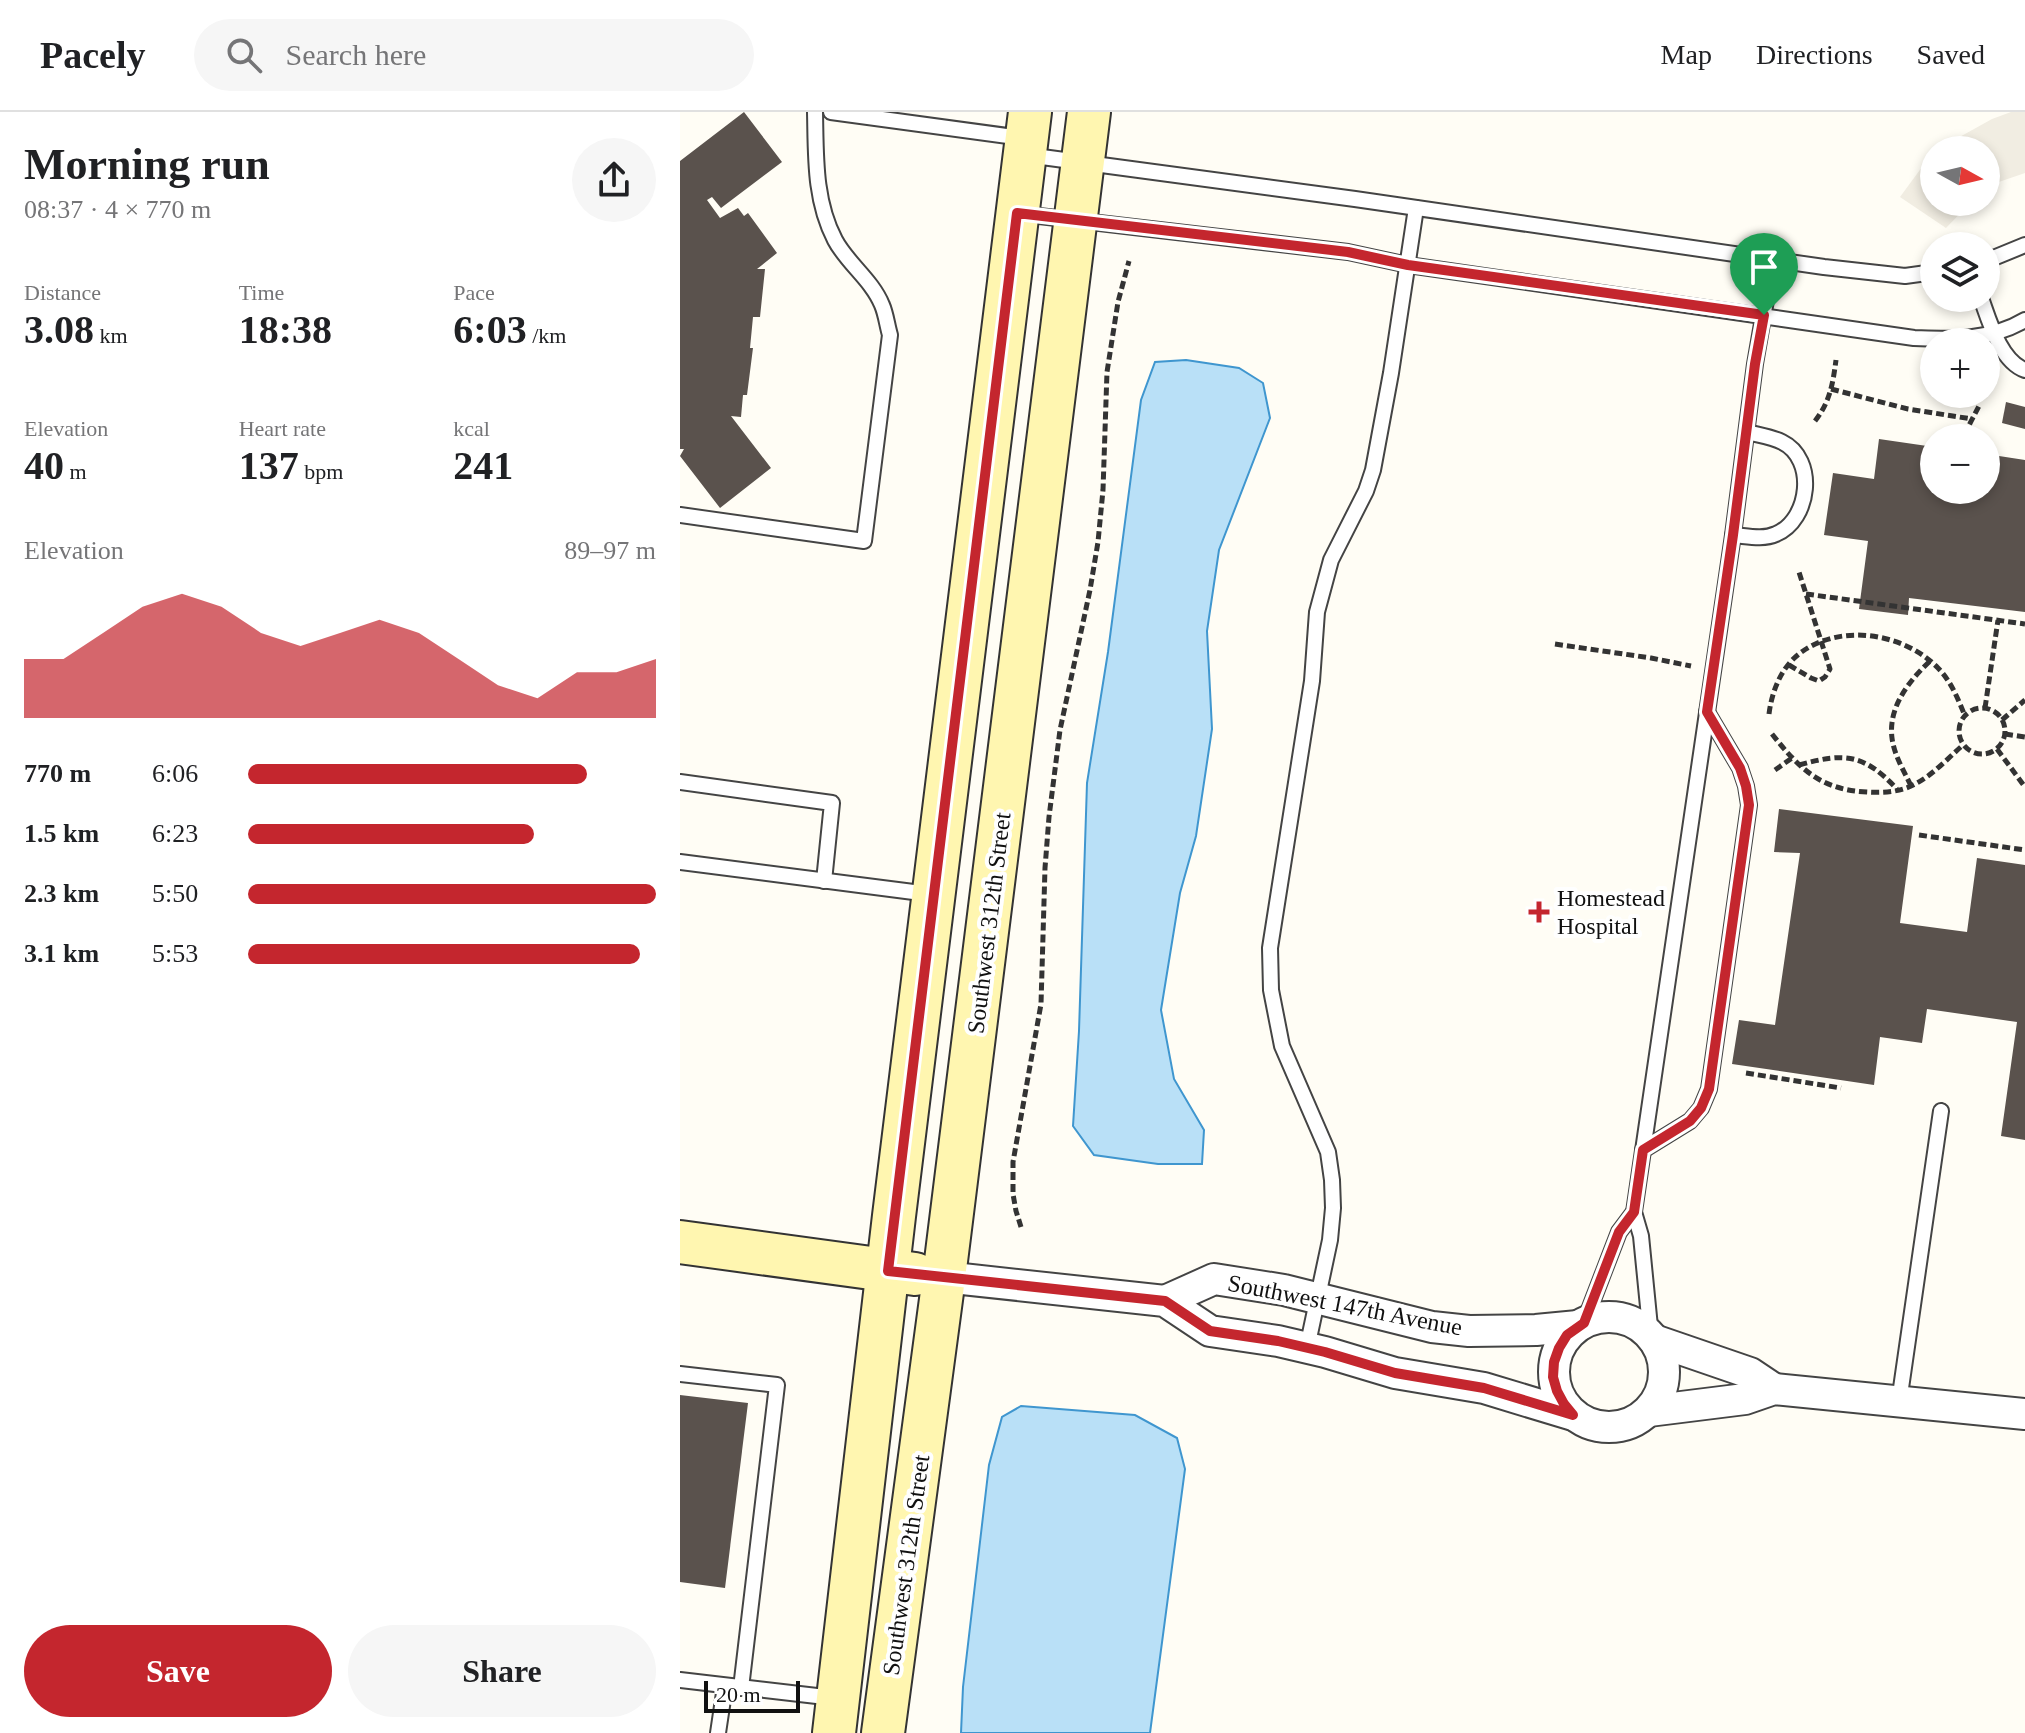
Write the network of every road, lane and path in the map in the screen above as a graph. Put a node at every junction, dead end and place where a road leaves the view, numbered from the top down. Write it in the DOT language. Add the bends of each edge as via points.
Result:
graph roads {
  1 [pos="815,112"];
  2 [pos="831,112"];
  3 [pos="1089,112"];
  4 [pos="1027,135"];
  5 [pos="1083,162"];
  6 [pos="1416,208"];
  7 [pos="1017,213"];
  8 [pos="1077,219"];
  9 [pos="2025,245"];
  10 [pos="2000,255"];
  11 [pos="1773,260"];
  12 [pos="1129,261"];
  13 [pos="1408,265"];
  14 [pos="1920,274"];
  15 [pos="1764,315"];
  16 [pos="2025,320"];
  17 [pos="2000,330"];
  18 [pos="1920,338"];
  19 [pos="2000,343"];
  20 [pos="1836,360"];
  21 [pos="2025,370"];
  22 [pos="1831,389"];
  23 [pos="1978,408"];
  24 [pos="1972,419"];
  25 [pos="1815,421"];
  26 [pos="1970,424"];
  27 [pos="1747,432"];
  28 [pos="680,515"];
  29 [pos="1733,535"];
  30 [pos="1798,569"];
  31 [pos="1806,594"];
  32 [pos="1998,620"];
  33 [pos="2025,624"];
  34 [pos="1821,642"];
  35 [pos="1555,644"];
  36 [pos="1930,661"];
  37 [pos="1789,665"];
  38 [pos="1692,666"];
  39 [pos="2025,700"];
  40 [pos="1985,708"];
  41 [pos="1707,712"];
  42 [pos="1769,714"];
  43 [pos="1965,716"];
  44 [pos="2002,720"];
  45 [pos="1772,734"];
  46 [pos="2005,734"];
  47 [pos="2025,737"];
  48 [pos="1963,745"];
  49 [pos="1997,749"];
  50 [pos="1792,758"];
  51 [pos="1798,765"];
  52 [pos="1775,770"];
  53 [pos="680,782"];
  54 [pos="1911,786"];
  55 [pos="2025,787"];
  56 [pos="1898,790"];
  57 [pos="1919,835"];
  58 [pos="2025,850"];
  59 [pos="680,862"];
  60 [pos="824,881"];
  61 [pos="933,895"];
  62 [pos="1746,1073"];
  63 [pos="1841,1088"];
  64 [pos="1941,1111"];
  65 [pos="1643,1150"];
  66 [pos="1634,1212"];
  67 [pos="1021,1227"];
  68 [pos="680,1242"];
  69 [pos="888,1271"];
  70 [pos="944,1277"];
  71 [pos="1319,1298"];
  72 [pos="1165,1301"];
  73 [pos="1581,1324"];
  74 [pos="1653,1338"];
  75 [pos="1307,1348"];
  76 [pos="680,1374"];
  77 [pos="1774,1389"];
  78 [pos="1899,1402"];
  79 [pos="1649,1411"];
  80 [pos="2025,1414"];
  81 [pos="1573,1415"];
  82 [pos="680,1680"];
  83 [pos="725,1686"];
  84 [pos="741,1688"];
  85 [pos="836,1716"];
  86 [pos="718,1733"];
  87 [pos="883,1733"];
  1 -- 28 [label="lane" via="820,203 835,241 882,304 890,335 864,541"];
  2 -- 4 [label="lane"];
  3 -- 5 [label="main road, Southwest 312th Street"];
  4 -- 5 [label="lane"];
  4 -- 7 [label="main road, Southwest 312th Street"];
  5 -- 6 [label="lane"];
  5 -- 8 [label="main road, Southwest 312th Street"];
  6 -- 11 [label="lane"];
  6 -- 13 [label="lane"];
  7 -- 8 [label="lane"];
  7 -- 61 [label="main road, Southwest 312th Street"];
  8 -- 13 [label="lane" via="1348,252"];
  8 -- 70 [label="main road, Southwest 312th Street"];
  9 -- 10 [label="lane"];
  11 -- 14 [label="lane"];
  11 -- 15 [label="lane"];
  12 -- 67 [label="path" via="1107,372 1098,542 1053,779 1041,1004 1013,1162"];
  13 -- 15 [label="lane"];
  13 -- 71 [label="lane" via="1373,470 1331,560 1317,612 1312,681 1270,948 1271,990 1282,1046 1328,1152 1333,1208"];
  15 -- 18 [label="lane"];
  15 -- 27 [label="lane"];
  16 -- 17 [label="lane"];
  19 -- 21 [label="lane" via="2009,359"];
  20 -- 22 [label="path"];
  22 -- 24 [label="path"];
  22 -- 25 [label="path"];
  23 -- 24 [label="path"];
  24 -- 26 [label="path"];
  27 -- 29 [label="lane"];
  27 -- 29 [label="lane" via="1793,451 1806,482 1804,497 1795,519 1777,534"];
  29 -- 41 [label="lane"];
  30 -- 31 [label="path"];
  31 -- 32 [label="path"];
  31 -- 34 [label="path"];
  32 -- 33 [label="path"];
  32 -- 40 [label="path"];
  34 -- 36 [label="path" via="1848,635 1878,637 1902,643"];
  34 -- 37 [label="path"];
  34 -- 37 [label="path" via="1830,666 1822,680"];
  35 -- 38 [label="path"];
  36 -- 43 [label="path" via="1954,689"];
  36 -- 54 [label="path" via="1902,695 1892,726 1895,749"];
  37 -- 42 [label="path" via="1776,684"];
  39 -- 44 [label="path"];
  40 -- 43 [label="path"];
  40 -- 44 [label="path"];
  41 -- 65 [label="lane"];
  41 -- 65 [label="lane" via="1740,768 1749,805 1716,1043 1701,1108 1690,1121"];
  43 -- 48 [label="path" via="1959,730"];
  44 -- 46 [label="path"];
  45 -- 50 [label="path"];
  46 -- 47 [label="path"];
  46 -- 49 [label="path"];
  48 -- 49 [label="path" via="1982,755"];
  48 -- 54 [label="path"];
  49 -- 55 [label="path"];
  50 -- 51 [label="path"];
  50 -- 52 [label="path"];
  51 -- 56 [label="path" via="1841,790"];
  51 -- 56 [label="path" via="1856,758"];
  53 -- 60 [label="lane" via="832,803"];
  54 -- 56 [label="path"];
  57 -- 58 [label="path"];
  59 -- 60 [label="lane"];
  60 -- 61 [label="lane"];
  61 -- 69 [label="main road, Southwest 312th Street"];
  62 -- 63 [label="path"];
  64 -- 78 [label="lane"];
  65 -- 66 [label="lane"];
  66 -- 73 [label="lane" via="1619,1232"];
  66 -- 74 [label="lane"];
  68 -- 69 [label="main road, Southwest 147th Avenue"];
  69 -- 70 [label="main road, Southwest 147th Avenue"];
  69 -- 85 [label="main road, Southwest 312th Street"];
  70 -- 72 [label="street, Southwest 147th Avenue"];
  70 -- 87 [label="main road, Southwest 312th Street"];
  71 -- 72 [label="street, Southwest 147th Avenue" via="1214,1279"];
  71 -- 73 [label="street, Southwest 147th Avenue" via="1432,1327 1469,1331"];
  71 -- 75 [label="lane"];
  72 -- 75 [label="street, Southwest 147th Avenue" via="1210,1331"];
  73 -- 74 [label="street" via="1613,1316 1640,1326"];
  73 -- 81 [label="street" via="1567,1335 1554,1362 1557,1391"];
  74 -- 77 [label="street" via="1750,1373"];
  74 -- 79 [label="street" via="1664,1367 1659,1395"];
  75 -- 81 [label="street, Southwest 147th Avenue" via="1395,1373 1484,1388"];
  76 -- 84 [label="lane" via="777,1385"];
  77 -- 78 [label="street"];
  77 -- 79 [label="street" via="1745,1399"];
  78 -- 80 [label="street"];
  79 -- 81 [label="street" via="1614,1427 1599,1427"];
  82 -- 83 [label="lane"];
  83 -- 84 [label="lane"];
  83 -- 86 [label="lane"];
  84 -- 85 [label="lane"];
}
